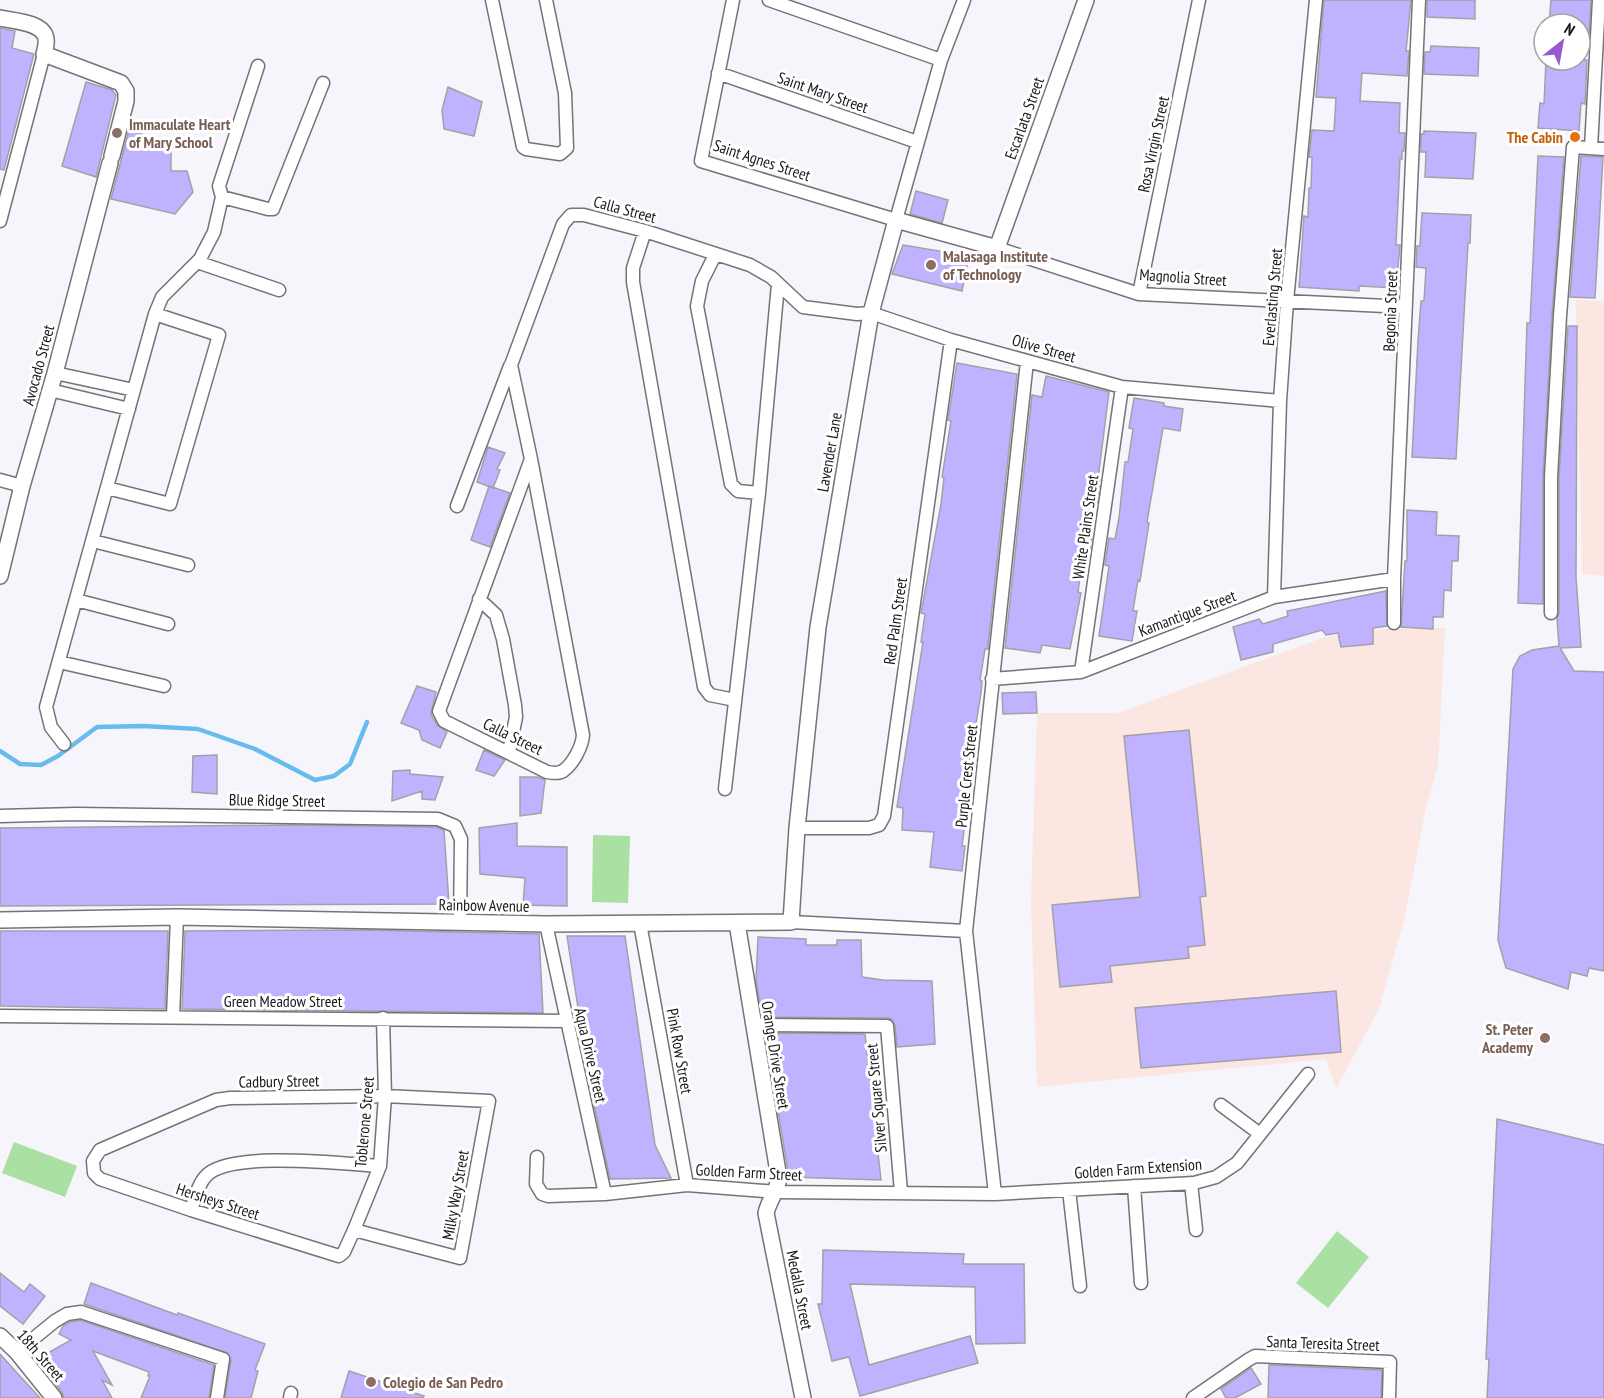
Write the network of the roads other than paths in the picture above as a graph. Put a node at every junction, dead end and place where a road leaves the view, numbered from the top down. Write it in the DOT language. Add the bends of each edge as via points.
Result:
graph roads {
  1 [pos="492,0"];
  2 [pos="546,0"];
  3 [pos="733,0"];
  4 [pos="770,0"];
  5 [pos="964,0"];
  6 [pos="1086,0"];
  7 [pos="1199,0"];
  8 [pos="1316,0"];
  9 [pos="1419,0"];
  10 [pos="1599,0"];
  11 [pos="0,18"];
  12 [pos="44,54"];
  13 [pos="941,60"];
  14 [pos="258,66"];
  15 [pos="718,73"];
  16 [pos="323,83"];
  17 [pos="917,142"];
  18 [pos="1591,148"];
  19 [pos="1604,149"];
  20 [pos="222,197"];
  21 [pos="896,220"];
  22 [pos="0,221"];
  23 [pos="645,231"];
  24 [pos="997,248"];
  25 [pos="715,255"];
  26 [pos="197,262"];
  27 [pos="778,284"];
  28 [pos="279,290"];
  29 [pos="1139,294"];
  30 [pos="1287,301"];
  31 [pos="803,307"];
  32 [pos="1406,307"];
  33 [pos="871,313"];
  34 [pos="155,314"];
  35 [pos="951,340"];
  36 [pos="1027,361"];
  37 [pos="511,365"];
  38 [pos="54,373"];
  39 [pos="1122,387"];
  40 [pos="50,390"];
  41 [pos="134,390"];
  42 [pos="1280,401"];
  43 [pos="129,409"];
  44 [pos="531,459"];
  45 [pos="0,480"];
  46 [pos="22,486"];
  47 [pos="107,488"];
  48 [pos="759,493"];
  49 [pos="457,506"];
  50 [pos="93,541"];
  51 [pos="188,565"];
  52 [pos="0,576"];
  53 [pos="1394,579"];
  54 [pos="1274,597"];
  55 [pos="479,598"];
  56 [pos="76,600"];
  57 [pos="1551,613"];
  58 [pos="1394,623"];
  59 [pos="168,624"];
  60 [pos="59,662"];
  61 [pos="1081,672"];
  62 [pos="992,679"];
  63 [pos="164,686"];
  64 [pos="735,700"];
  65 [pos="64,744"];
  66 [pos="509,752"];
  67 [pos="725,789"];
  68 [pos="0,816"];
  69 [pos="797,828"];
  70 [pos="177,917"];
  71 [pos="0,920"];
  72 [pos="460,922"];
  73 [pos="791,922"];
  74 [pos="640,923"];
  75 [pos="737,923"];
  76 [pos="546,924"];
  77 [pos="966,931"];
  78 [pos="0,1016"];
  79 [pos="173,1017"];
  80 [pos="383,1018"];
  81 [pos="567,1021"];
  82 [pos="753,1025"];
  83 [pos="1308,1074"];
  84 [pos="386,1096"];
  85 [pos="489,1101"];
  86 [pos="1221,1105"];
  87 [pos="1260,1134"];
  88 [pos="537,1157"];
  89 [pos="380,1166"];
  90 [pos="92,1169"];
  91 [pos="1191,1183"];
  92 [pos="687,1185"];
  93 [pos="1134,1186"];
  94 [pos="1069,1190"];
  95 [pos="777,1192"];
  96 [pos="901,1192"];
  97 [pos="605,1194"];
  98 [pos="995,1194"];
  99 [pos="191,1210"];
  100 [pos="354,1230"];
  101 [pos="1196,1230"];
  102 [pos="339,1256"];
  103 [pos="1141,1283"];
  104 [pos="1080,1286"];
  105 [pos="0,1336"];
  106 [pos="17,1352"];
  107 [pos="54,1398"];
  108 [pos="217,1398"];
  109 [pos="803,1398"];
  110 [pos="1193,1398"];
  111 [pos="1389,1398"];
  1 -- 2 [label="street" via="523,147 560,154 567,148 565,93"];
  3 -- 15 [label="street, Saint Agnes Street"];
  4 -- 13 [label="street"];
  5 -- 13 [label="street, Lavender Lane"];
  6 -- 24 [label="street, Escarlata Street"];
  7 -- 29 [label="street, Rosa Virgin Street"];
  8 -- 30 [label="street, Everlasting Street"];
  9 -- 32 [label="street, Begonia Street"];
  10 -- 18 [label="street"];
  11 -- 12 [label="street" via="38,27 47,40"];
  12 -- 22 [label="street"];
  12 -- 38 [label="street, Avocado Street" via="121,83 126,91"];
  13 -- 17 [label="street, Lavender Lane"];
  14 -- 20 [label="street" via="219,186"];
  15 -- 17 [label="street, Saint Mary Street"];
  15 -- 21 [label="street, Saint Agnes Street" via="701,161"];
  16 -- 20 [label="street" via="273,208"];
  17 -- 21 [label="street, Lavender Lane"];
  18 -- 19 [label="street"];
  18 -- 57 [label="street" via="1573,147 1551,477"];
  20 -- 26 [label="street" via="214,232"];
  21 -- 24 [label="street, Magnolia Street"];
  21 -- 33 [label="street, Lavender Lane"];
  23 -- 25 [label="street, Calla Street"];
  23 -- 37 [label="street, Calla Street" via="584,215 567,218"];
  23 -- 64 [label="street" via="633,268 633,282 704,687 710,695"];
  24 -- 29 [label="street, Magnolia Street"];
  25 -- 27 [label="street, Calla Street" via="762,271"];
  25 -- 48 [label="street" via="702,281 697,306 731,486 738,491"];
  26 -- 28 [label="street"];
  26 -- 34 [label="street" via="162,297"];
  27 -- 31 [label="street, Calla Street"];
  27 -- 48 [label="street"];
  29 -- 30 [label="street, Magnolia Street"];
  30 -- 32 [label="street, Magnolia Street"];
  30 -- 42 [label="street, Everlasting Street"];
  31 -- 33 [label="street, Olive Street"];
  32 -- 53 [label="street, Begonia Street"];
  33 -- 35 [label="street, Olive Street"];
  33 -- 69 [label="street, Lavender Lane" via="818,627"];
  34 -- 41 [label="street"];
  34 -- 47 [label="street" via="219,335 170,504"];
  35 -- 36 [label="street, Olive Street"];
  35 -- 69 [label="street, Red Palm Street" via="884,816 879,825 869,828"];
  36 -- 39 [label="street, Olive Street"];
  36 -- 62 [label="street, Purple Crest Street"];
  37 -- 44 [label="street, Calla Street"];
  37 -- 49 [label="street"];
  38 -- 40 [label="street, Avocado Street"];
  38 -- 41 [label="street"];
  39 -- 42 [label="street, Olive Street"];
  39 -- 61 [label="street, White Plains Street"];
  40 -- 43 [label="street"];
  40 -- 46 [label="street, Avocado Street"];
  41 -- 43 [label="street"];
  42 -- 54 [label="street, Everlasting Street"];
  43 -- 47 [label="street"];
  44 -- 55 [label="street, Calla Street"];
  44 -- 66 [label="street, Calla Street" via="583,735 582,743 563,771 555,773"];
  45 -- 46 [label="street"];
  46 -- 52 [label="street, Avocado Street"];
  47 -- 50 [label="street"];
  48 -- 64 [label="street"];
  50 -- 51 [label="street"];
  50 -- 56 [label="street"];
  53 -- 54 [label="street, Kamantigue Street"];
  53 -- 58 [label="street, Begonia Street"];
  54 -- 61 [label="street, Kamantigue Street"];
  55 -- 66 [label="street" via="496,615 503,639 516,717"];
  55 -- 66 [label="street, Calla Street" via="440,715 444,721"];
  56 -- 59 [label="street"];
  56 -- 60 [label="street"];
  60 -- 63 [label="street"];
  60 -- 65 [label="street" via="46,707 51,727"];
  61 -- 62 [label="street, Kamantigue Street"];
  62 -- 77 [label="street, Purple Crest Street"];
  64 -- 67 [label="street"];
  68 -- 72 [label="street, Blue Ridge Street" via="438,819 455,826 461,839"];
  69 -- 73 [label="street, Lavender Lane"];
  70 -- 71 [label="street, Rainbow Avenue"];
  70 -- 72 [label="street, Rainbow Avenue"];
  70 -- 79 [label="street"];
  72 -- 76 [label="street, Rainbow Avenue"];
  73 -- 75 [label="street, Rainbow Avenue"];
  73 -- 77 [label="street, Rainbow Avenue"];
  74 -- 75 [label="street, Rainbow Avenue"];
  74 -- 76 [label="street, Rainbow Avenue"];
  74 -- 92 [label="street, Pink Row Street"];
  75 -- 82 [label="street, Orange Drive Street"];
  76 -- 81 [label="street, Aqua Drive Street"];
  77 -- 98 [label="street, Purple Crest Street"];
  78 -- 79 [label="street, Green Meadow Street"];
  79 -- 80 [label="street, Green Meadow Street"];
  80 -- 81 [label="street, Green Meadow Street"];
  80 -- 84 [label="street, Toblerone Street"];
  81 -- 97 [label="street, Aqua Drive Street"];
  82 -- 95 [label="street, Orange Drive Street"];
  82 -- 96 [label="street, Silver Square Street" via="887,1026"];
  83 -- 87 [label="street, Golden Farm Extension"];
  84 -- 85 [label="street, Cadbury Street"];
  84 -- 89 [label="street, Toblerone Street"];
  84 -- 90 [label="street, Cadbury Street" via="216,1100 100,1150"];
  85 -- 100 [label="street, Milky Way Street" via="460,1258"];
  86 -- 87 [label="street"];
  87 -- 91 [label="street, Golden Farm Extension" via="1237,1163 1216,1178"];
  88 -- 97 [label="street, Golden Farm Street" via="537,1184 542,1194"];
  89 -- 99 [label="street" via="248,1161 222,1167 207,1174"];
  89 -- 100 [label="street, Toblerone Street"];
  90 -- 99 [label="street, Hersheys Street" via="100,1179"];
  91 -- 93 [label="street, Golden Farm Extension"];
  91 -- 101 [label="street"];
  92 -- 95 [label="street, Golden Farm Street"];
  92 -- 97 [label="street, Golden Farm Street"];
  93 -- 94 [label="street, Golden Farm Extension"];
  93 -- 103 [label="street"];
  94 -- 98 [label="street, Golden Farm Extension"];
  94 -- 104 [label="street"];
  95 -- 96 [label="street, Golden Farm Street"];
  95 -- 109 [label="street, Medalla Street" via="766,1213"];
  96 -- 98 [label="street, Golden Farm Street"];
  99 -- 102 [label="street, Hersheys Street"];
  100 -- 102 [label="street, Toblerone Street"];
  105 -- 106 [label="street, 18th Street"];
  106 -- 107 [label="street, 18th Street"];
  106 -- 108 [label="street" via="55,1321 81,1312 223,1359"];
  110 -- 111 [label="street, Santa Teresita Street" via="1255,1356 1390,1362"];
}
